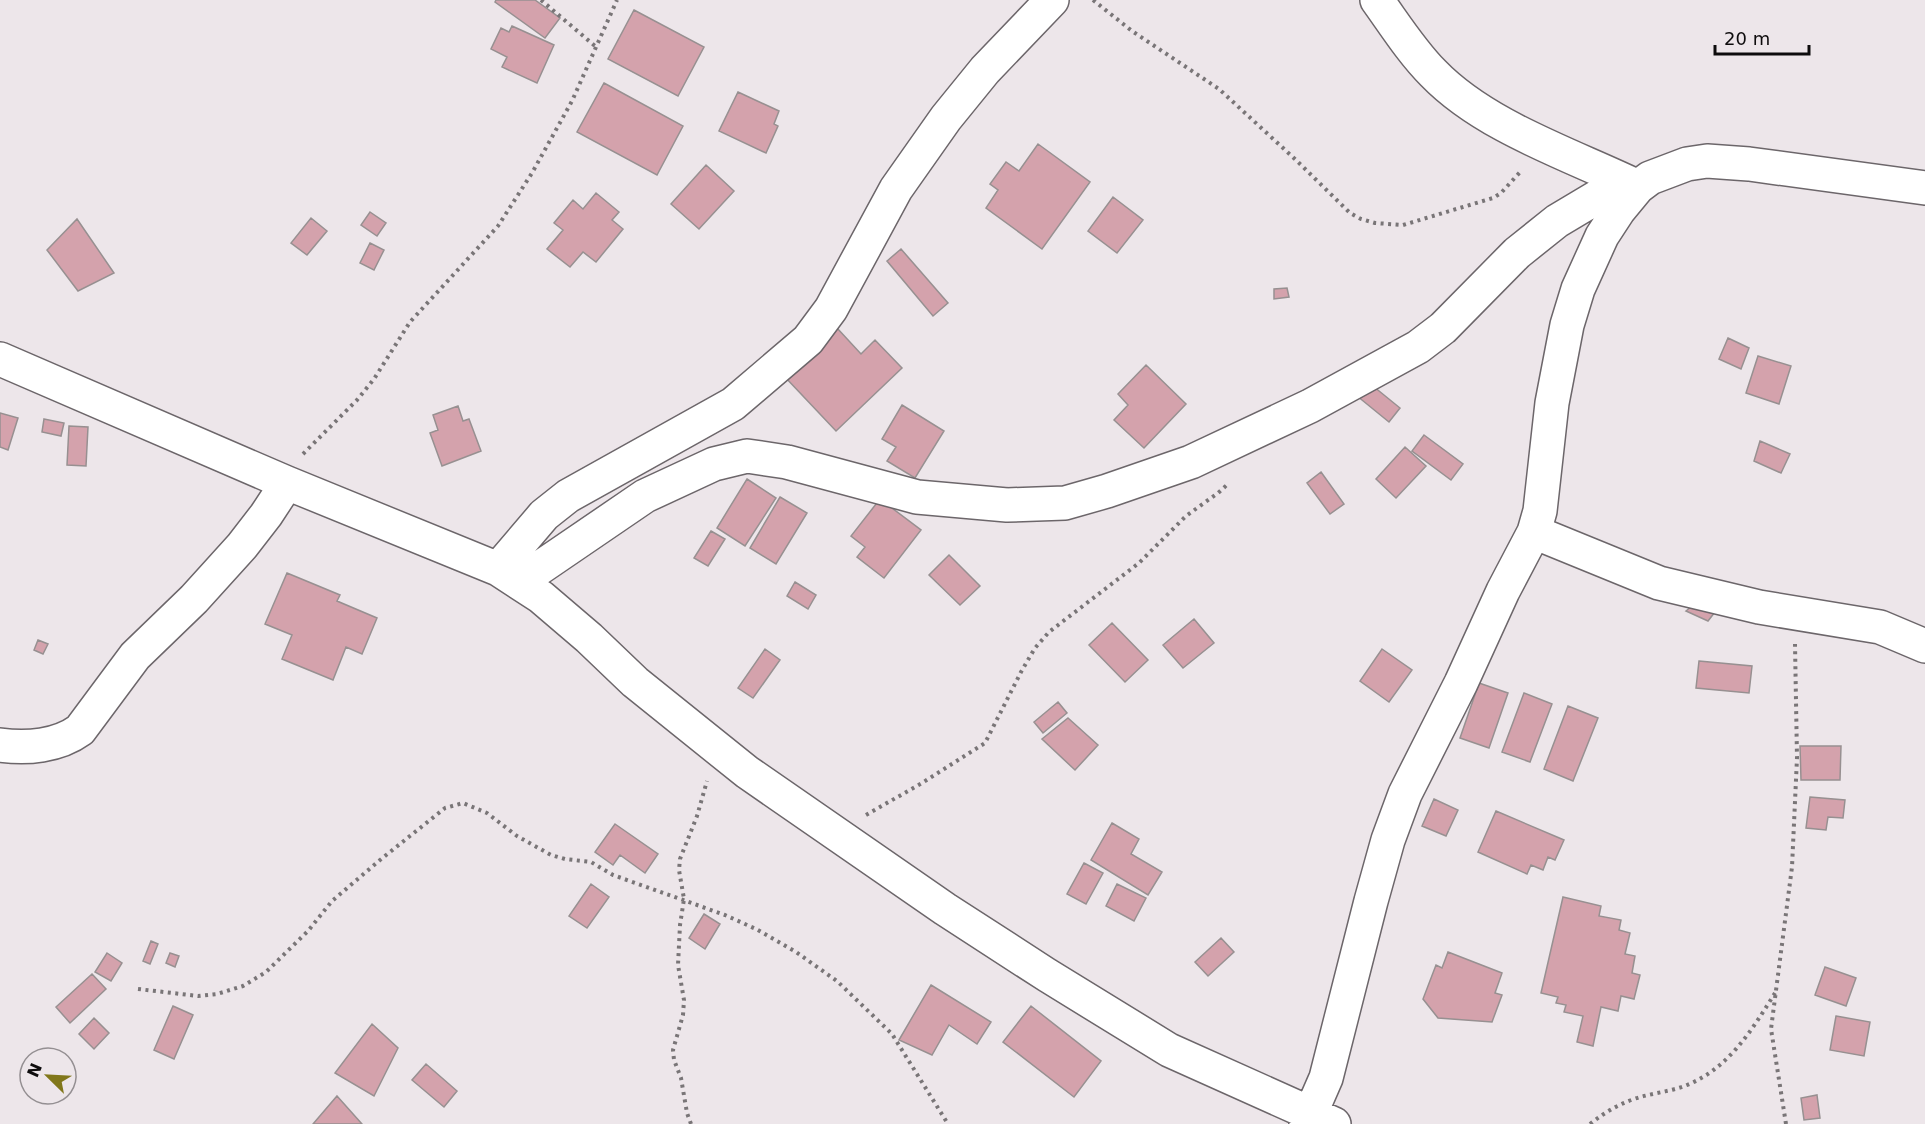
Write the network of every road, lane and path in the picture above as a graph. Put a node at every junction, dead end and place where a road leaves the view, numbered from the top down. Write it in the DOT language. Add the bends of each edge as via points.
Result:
graph roads {
  1 [pos="541,0"];
  2 [pos="617,0"];
  3 [pos="1052,0"];
  4 [pos="1093,0"];
  5 [pos="1377,0"];
  6 [pos="595,45"];
  7 [pos="1527,166"];
  8 [pos="1631,184"];
  9 [pos="1925,188"];
  10 [pos="0,358"];
  11 [pos="1234,477"];
  12 [pos="286,483"];
  13 [pos="1534,532"];
  14 [pos="508,575"];
  15 [pos="1795,613"];
  16 [pos="1925,646"];
  17 [pos="0,745"];
  18 [pos="718,749"];
  19 [pos="834,834"];
  20 [pos="684,899"];
  21 [pos="138,989"];
  22 [pos="1776,991"];
  23 [pos="1317,1120"];
  24 [pos="691,1124"];
  25 [pos="948,1124"];
  26 [pos="1590,1124"];
  27 [pos="1786,1124"];
  1 -- 6 [label="path"];
  2 -- 6 [label="path"];
  3 -- 14 [label="street" via="945,118 896,189 831,309 808,340 733,404 568,496 544,515"];
  4 -- 7 [label="path" via="1219,89 1350,213 1361,219 1403,225 1493,198"];
  5 -- 8 [label="street" via="1434,74 1479,111 1527,138"];
  6 -- 12 [label="path" via="572,100 498,226 410,322 368,386 312,443"];
  8 -- 9 [label="street" via="1669,169 1707,161"];
  8 -- 13 [label="street" via="1602,236 1567,325"];
  8 -- 14 [label="street" via="1557,221 1517,253 1443,328 1418,346 1310,406 1191,462 1065,503 1007,505 917,497 787,462 747,456 714,464 645,496"];
  10 -- 12 [label="street"];
  11 -- 19 [label="path" via="1185,516 1139,563 1049,633 1021,672 985,743"];
  12 -- 14 [label="street"];
  12 -- 17 [label="street" via="242,546 135,656 80,730 55,743"];
  13 -- 15 [label="street" via="1659,583"];
  13 -- 23 [label="street" via="1405,794 1385,850"];
  14 -- 18 [label="street" via="541,597 635,682"];
  15 -- 16 [label="street" via="1880,627"];
  15 -- 22 [label="path" via="1797,758 1792,867"];
  18 -- 19 [label="street"];
  18 -- 20 [label="path" via="680,859"];
  19 -- 23 [label="street" via="1047,975 1169,1050"];
  20 -- 21 [label="path" via="613,875 591,862 551,855 487,813 459,804 446,808 371,867 332,901 266,972 243,986 198,996"];
  20 -- 24 [label="path" via="678,965 683,1015 673,1050"];
  20 -- 25 [label="path" via="756,929 837,981 892,1034"];
  22 -- 26 [label="path" via="1735,1051 1714,1071 1686,1085 1609,1109"];
  22 -- 27 [label="path" via="1771,1029"];
}
